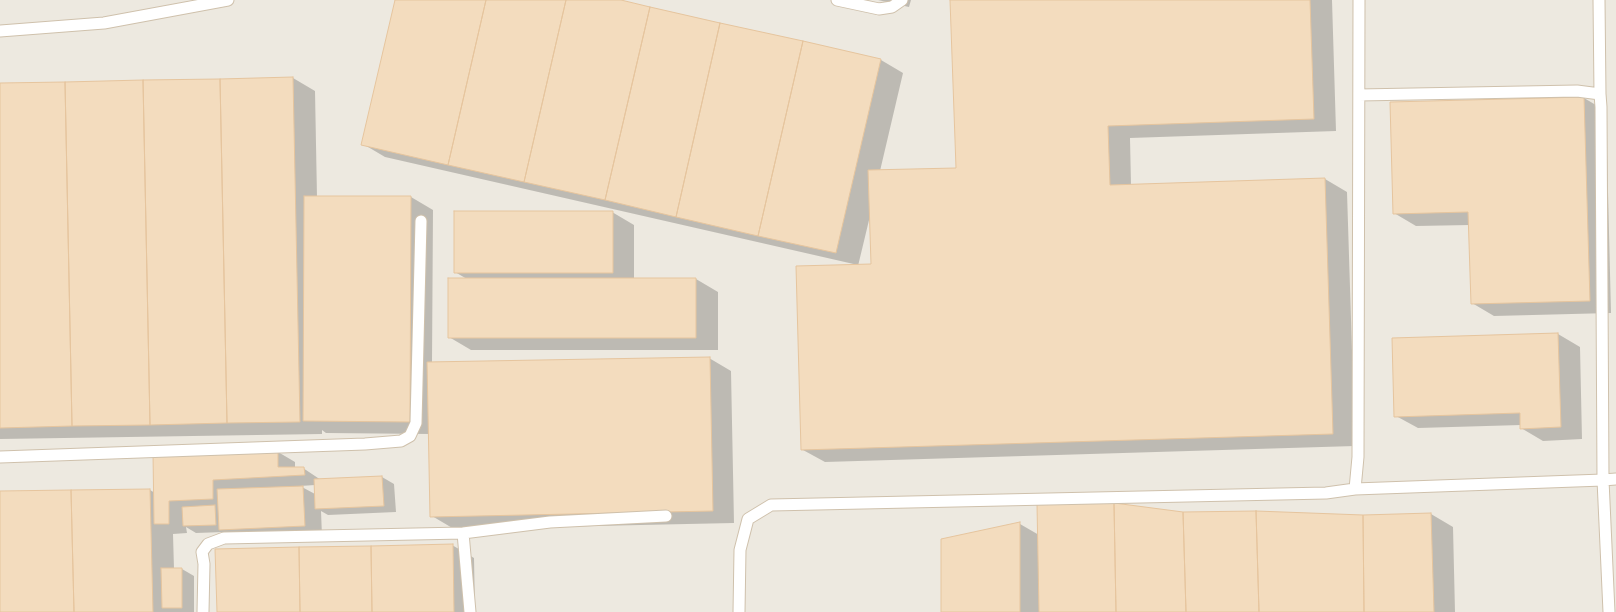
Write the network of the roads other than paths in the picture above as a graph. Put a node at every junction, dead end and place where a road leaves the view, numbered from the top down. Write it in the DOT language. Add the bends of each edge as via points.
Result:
graph roads {
  1 [pos="228,0"];
  2 [pos="837,0"];
  3 [pos="902,0"];
  4 [pos="1359,0"];
  5 [pos="1599,0"];
  6 [pos="0,31"];
  7 [pos="1600,94"];
  8 [pos="1359,95"];
  9 [pos="421,221"];
  10 [pos="0,457"];
  11 [pos="1616,479"];
  12 [pos="1603,480"];
  13 [pos="1355,489"];
  14 [pos="666,516"];
  15 [pos="463,533"];
  16 [pos="204,612"];
  17 [pos="470,612"];
  18 [pos="739,612"];
  19 [pos="1609,612"];
  1 -- 6 [label="lane" via="104,23"];
  2 -- 3 [label="lane" via="878,9 892,7"];
  4 -- 8 [label="lane"];
  5 -- 7 [label="lane"];
  7 -- 8 [label="lane" via="1577,91"];
  7 -- 12 [label="lane"];
  8 -- 13 [label="lane" via="1358,458"];
  9 -- 10 [label="lane" via="416,423 410,436 401,441 365,444"];
  11 -- 12 [label="lane"];
  12 -- 13 [label="lane"];
  12 -- 19 [label="lane"];
  13 -- 18 [label="lane" via="1326,493 771,505 748,520 740,550"];
  14 -- 15 [label="lane" via="550,522"];
  15 -- 16 [label="lane" via="224,538 208,544 202,552"];
  15 -- 17 [label="lane"];
}
